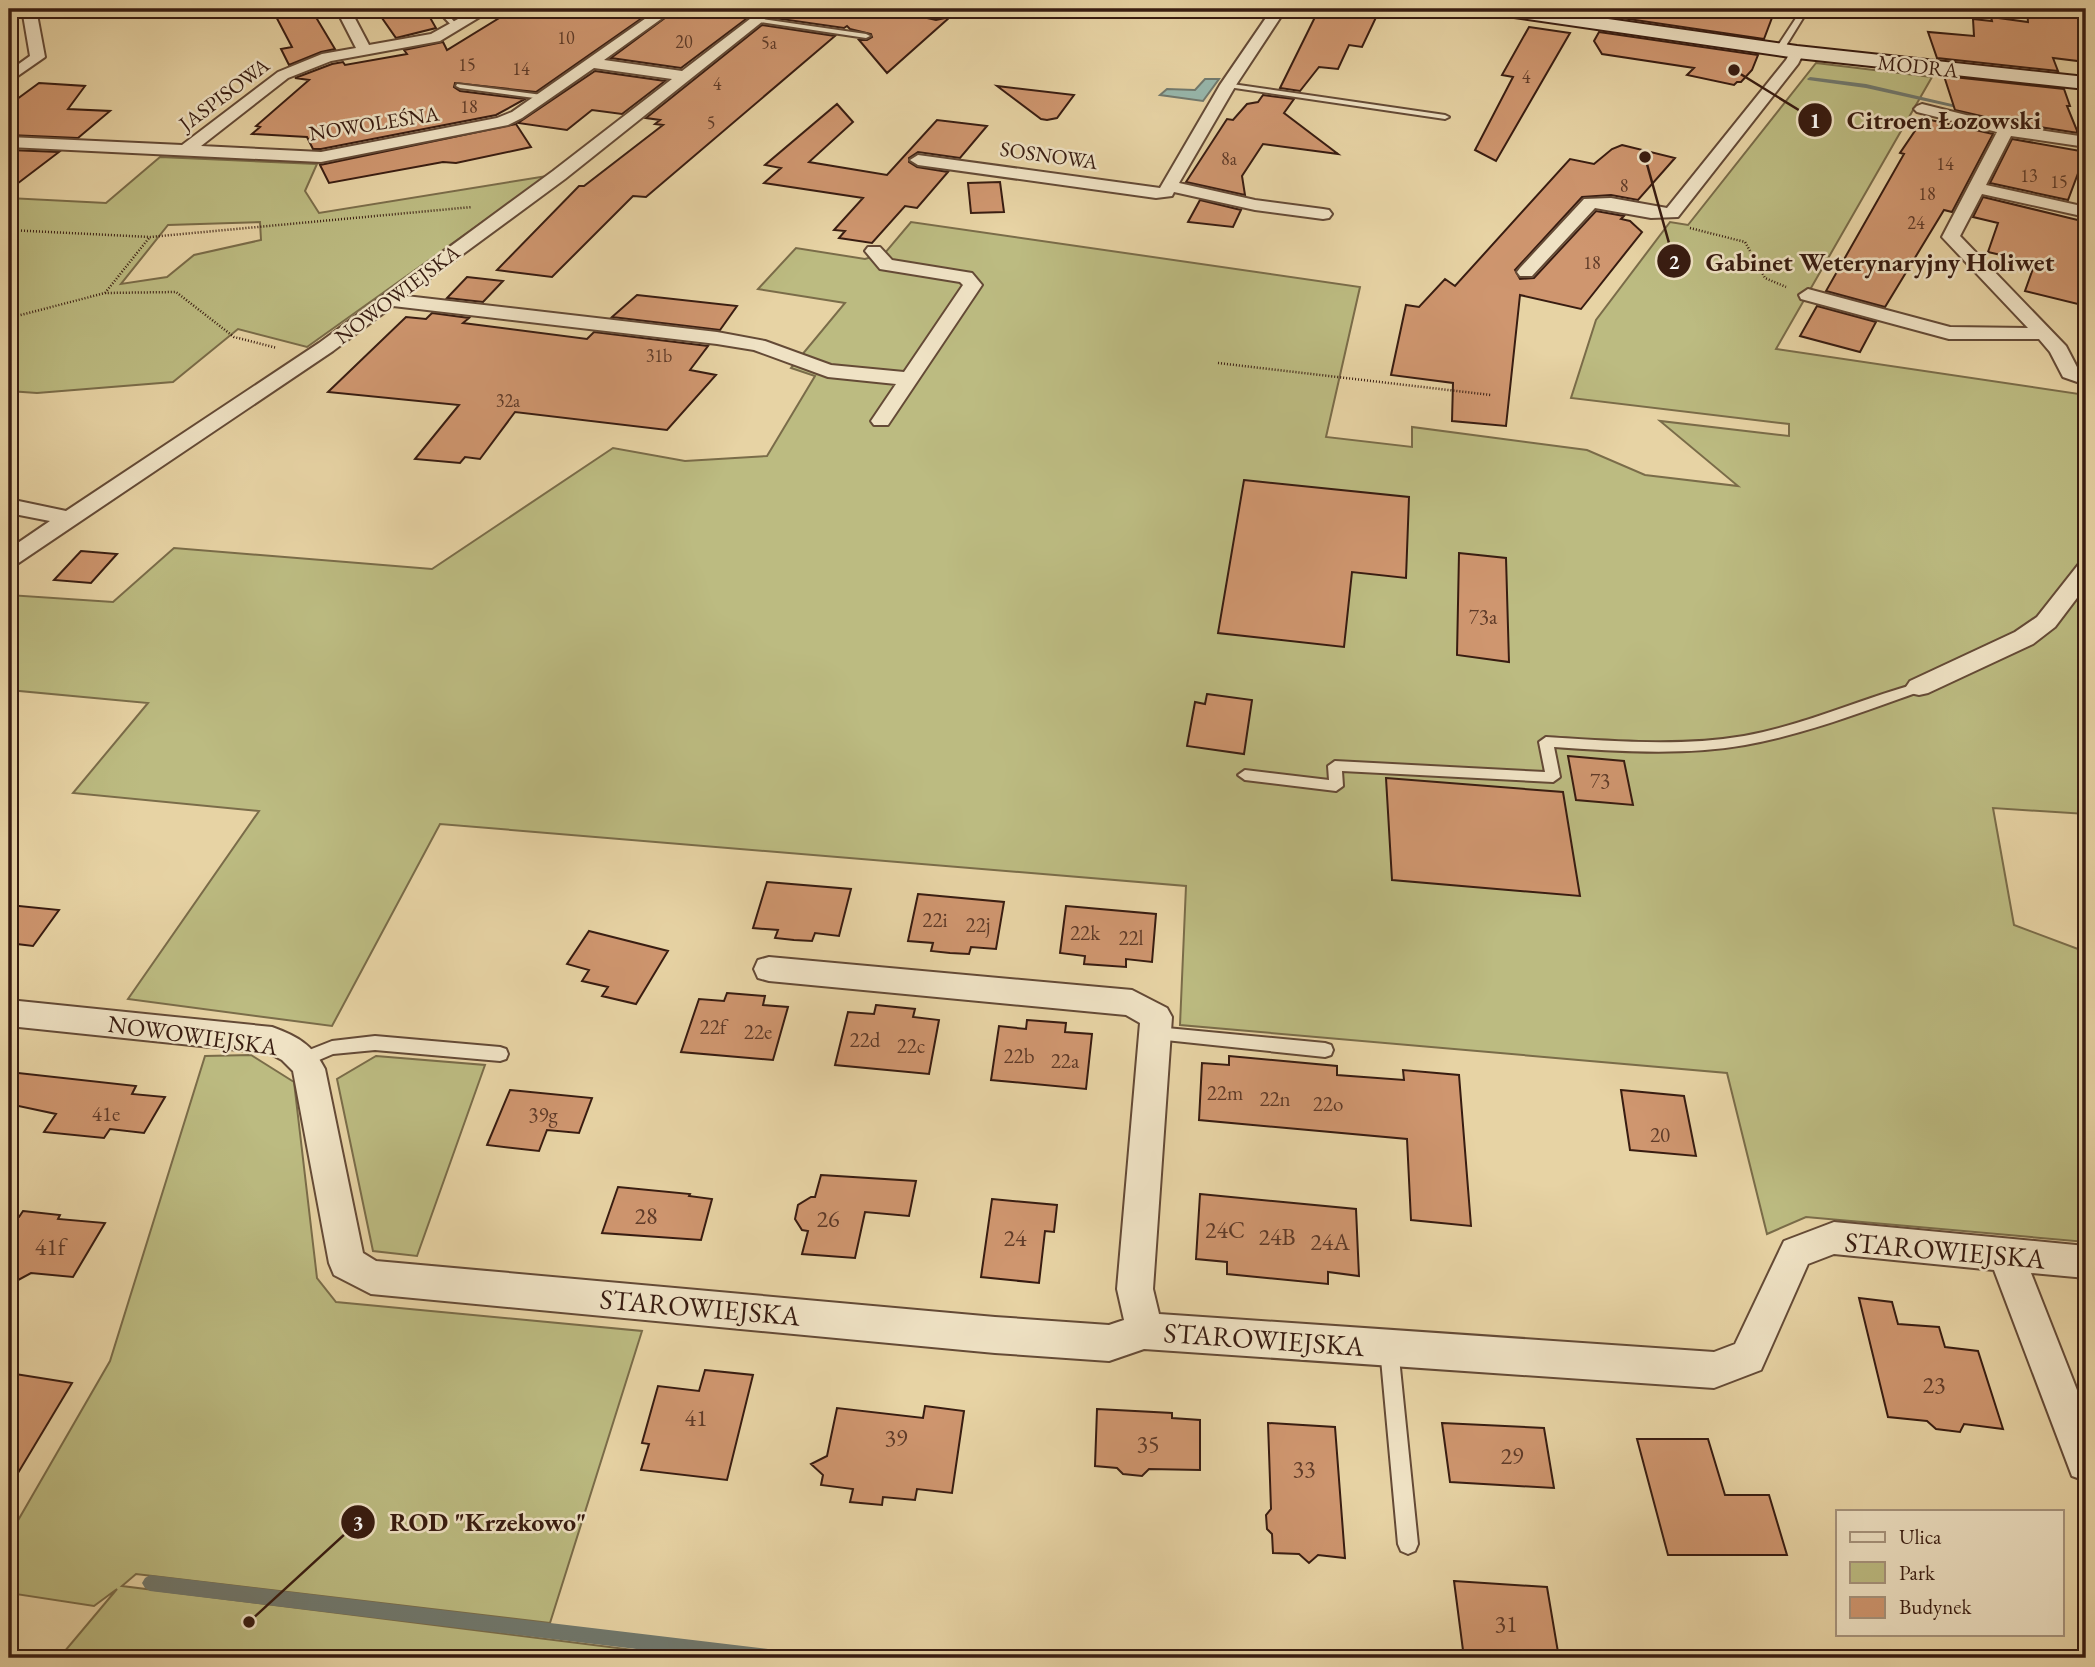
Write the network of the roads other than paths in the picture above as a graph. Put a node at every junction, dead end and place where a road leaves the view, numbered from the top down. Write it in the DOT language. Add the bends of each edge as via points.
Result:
graph roads {
  1 [pos="343,9"];
  2 [pos="439,9"];
  3 [pos="486,9"];
  4 [pos="668,9"];
  5 [pos="771,9"];
  6 [pos="920,9"];
  7 [pos="1279,9"];
  8 [pos="1500,9"];
  9 [pos="952,10"];
  10 [pos="1805,10"];
  11 [pos="30,16"];
  12 [pos="755,20"];
  13 [pos="456,27"];
  14 [pos="866,36"];
  15 [pos="365,51"];
  16 [pos="1790,51"];
  17 [pos="592,62"];
  18 [pos="683,76"];
  19 [pos="9,78"];
  20 [pos="2086,83"];
  21 [pos="1228,85"];
  22 [pos="460,86"];
  23 [pos="542,97"];
  24 [pos="1922,109"];
  25 [pos="1445,117"];
  26 [pos="2006,130"];
  27 [pos="9,142"];
  28 [pos="2086,142"];
  29 [pos="186,150"];
  30 [pos="919,159"];
  31 [pos="1169,186"];
  32 [pos="1978,188"];
  33 [pos="2086,212"];
  34 [pos="1323,214"];
  35 [pos="874,251"];
  36 [pos="1526,272"];
  37 [pos="1808,295"];
  38 [pos="388,300"];
  39 [pos="2044,333"];
  40 [pos="909,379"];
  41 [pos="2086,379"];
  42 [pos="881,421"];
  43 [pos="9,506"];
  44 [pos="68,518"];
  45 [pos="9,559"];
  46 [pos="2086,570"];
  47 [pos="1919,688"];
  48 [pos="1245,775"];
  49 [pos="769,970"];
  50 [pos="9,1013"];
  51 [pos="1156,1033"];
  52 [pos="1325,1050"];
  53 [pos="500,1054"];
  54 [pos="304,1059"];
  55 [pos="2007,1256"];
  56 [pos="2086,1262"];
  57 [pos="371,1277"];
  58 [pos="1144,1331"];
  59 [pos="1389,1347"];
  60 [pos="2086,1462"];
  61 [pos="1408,1544"];
  1 -- 15 [label="street"];
  2 -- 13 [label="lane"];
  3 -- 13 [label="street, JASPISOWA"];
  4 -- 17 [label="street, NOWOLEŚNA"];
  5 -- 12 [label="street, NOWOWIEJSKA"];
  6 -- 9 [label="street"];
  7 -- 21 [label="street"];
  8 -- 16 [label="street, MODRA"];
  10 -- 16 [label="lane" via="1783,44"];
  11 -- 19 [label="street" via="38,57"];
  12 -- 14 [label="lane"];
  12 -- 18 [label="street, NOWOWIEJSKA"];
  13 -- 15 [label="street, JASPISOWA" via="435,38"];
  15 -- 29 [label="street, JASPISOWA" via="321,59 283,75"];
  16 -- 20 [label="street, MODRA"];
  16 -- 36 [label="street" via="1793,61 1672,213 1659,215 1602,201 1590,203"];
  17 -- 18 [label="street"];
  17 -- 23 [label="street, NOWOLEŚNA"];
  18 -- 38 [label="street, NOWOWIEJSKA" via="559,175"];
  21 -- 25 [label="lane"];
  21 -- 31 [label="street"];
  22 -- 23 [label="lane"];
  23 -- 29 [label="street, NOWOLEŚNA" via="502,122 333,156"];
  24 -- 26 [label="street"];
  26 -- 28 [label="street"];
  26 -- 32 [label="street"];
  27 -- 29 [label="street, NOWOLEŚNA"];
  30 -- 31 [label="street, SOSNOWA" via="1156,193 1166,192"];
  31 -- 34 [label="street, SOSNOWA"];
  32 -- 33 [label="street"];
  32 -- 39 [label="street" via="1952,239"];
  35 -- 40 [label="street" via="886,265 967,277 973,285"];
  37 -- 39 [label="street" via="1949,333"];
  38 -- 40 [label="street" via="718,338 758,345 828,371"];
  38 -- 44 [label="street, NOWOWIEJSKA" via="312,358"];
  39 -- 41 [label="street" via="2070,373"];
  40 -- 42 [label="street"];
  43 -- 44 [label="street"];
  44 -- 45 [label="street, NOWOWIEJSKA"];
  46 -- 47 [label="street" via="2046,622 2024,638"];
  47 -- 48 [label="lane" via="1744,740 1681,747 1546,741 1553,777 1335,766 1336,786"];
  49 -- 51 [label="street" via="1132,1003 1156,1017"];
  50 -- 54 [label="street, NOWOWIEJSKA" via="272,1040"];
  51 -- 52 [label="lane"];
  51 -- 58 [label="street" via="1135,1289"];
  53 -- 54 [label="lane" via="375,1043 332,1048"];
  54 -- 57 [label="street, NOWOWIEJSKA" via="347,1263"];
  55 -- 56 [label="street, STAROWIEJSKA"];
  55 -- 59 [label="street, STAROWIEJSKA" via="1834,1238 1796,1252 1748,1357 1714,1370"];
  55 -- 60 [label="street"];
  57 -- 58 [label="street, STAROWIEJSKA" via="1109,1343"];
  58 -- 59 [label="street, STAROWIEJSKA"];
  59 -- 61 [label="lane"];
}
